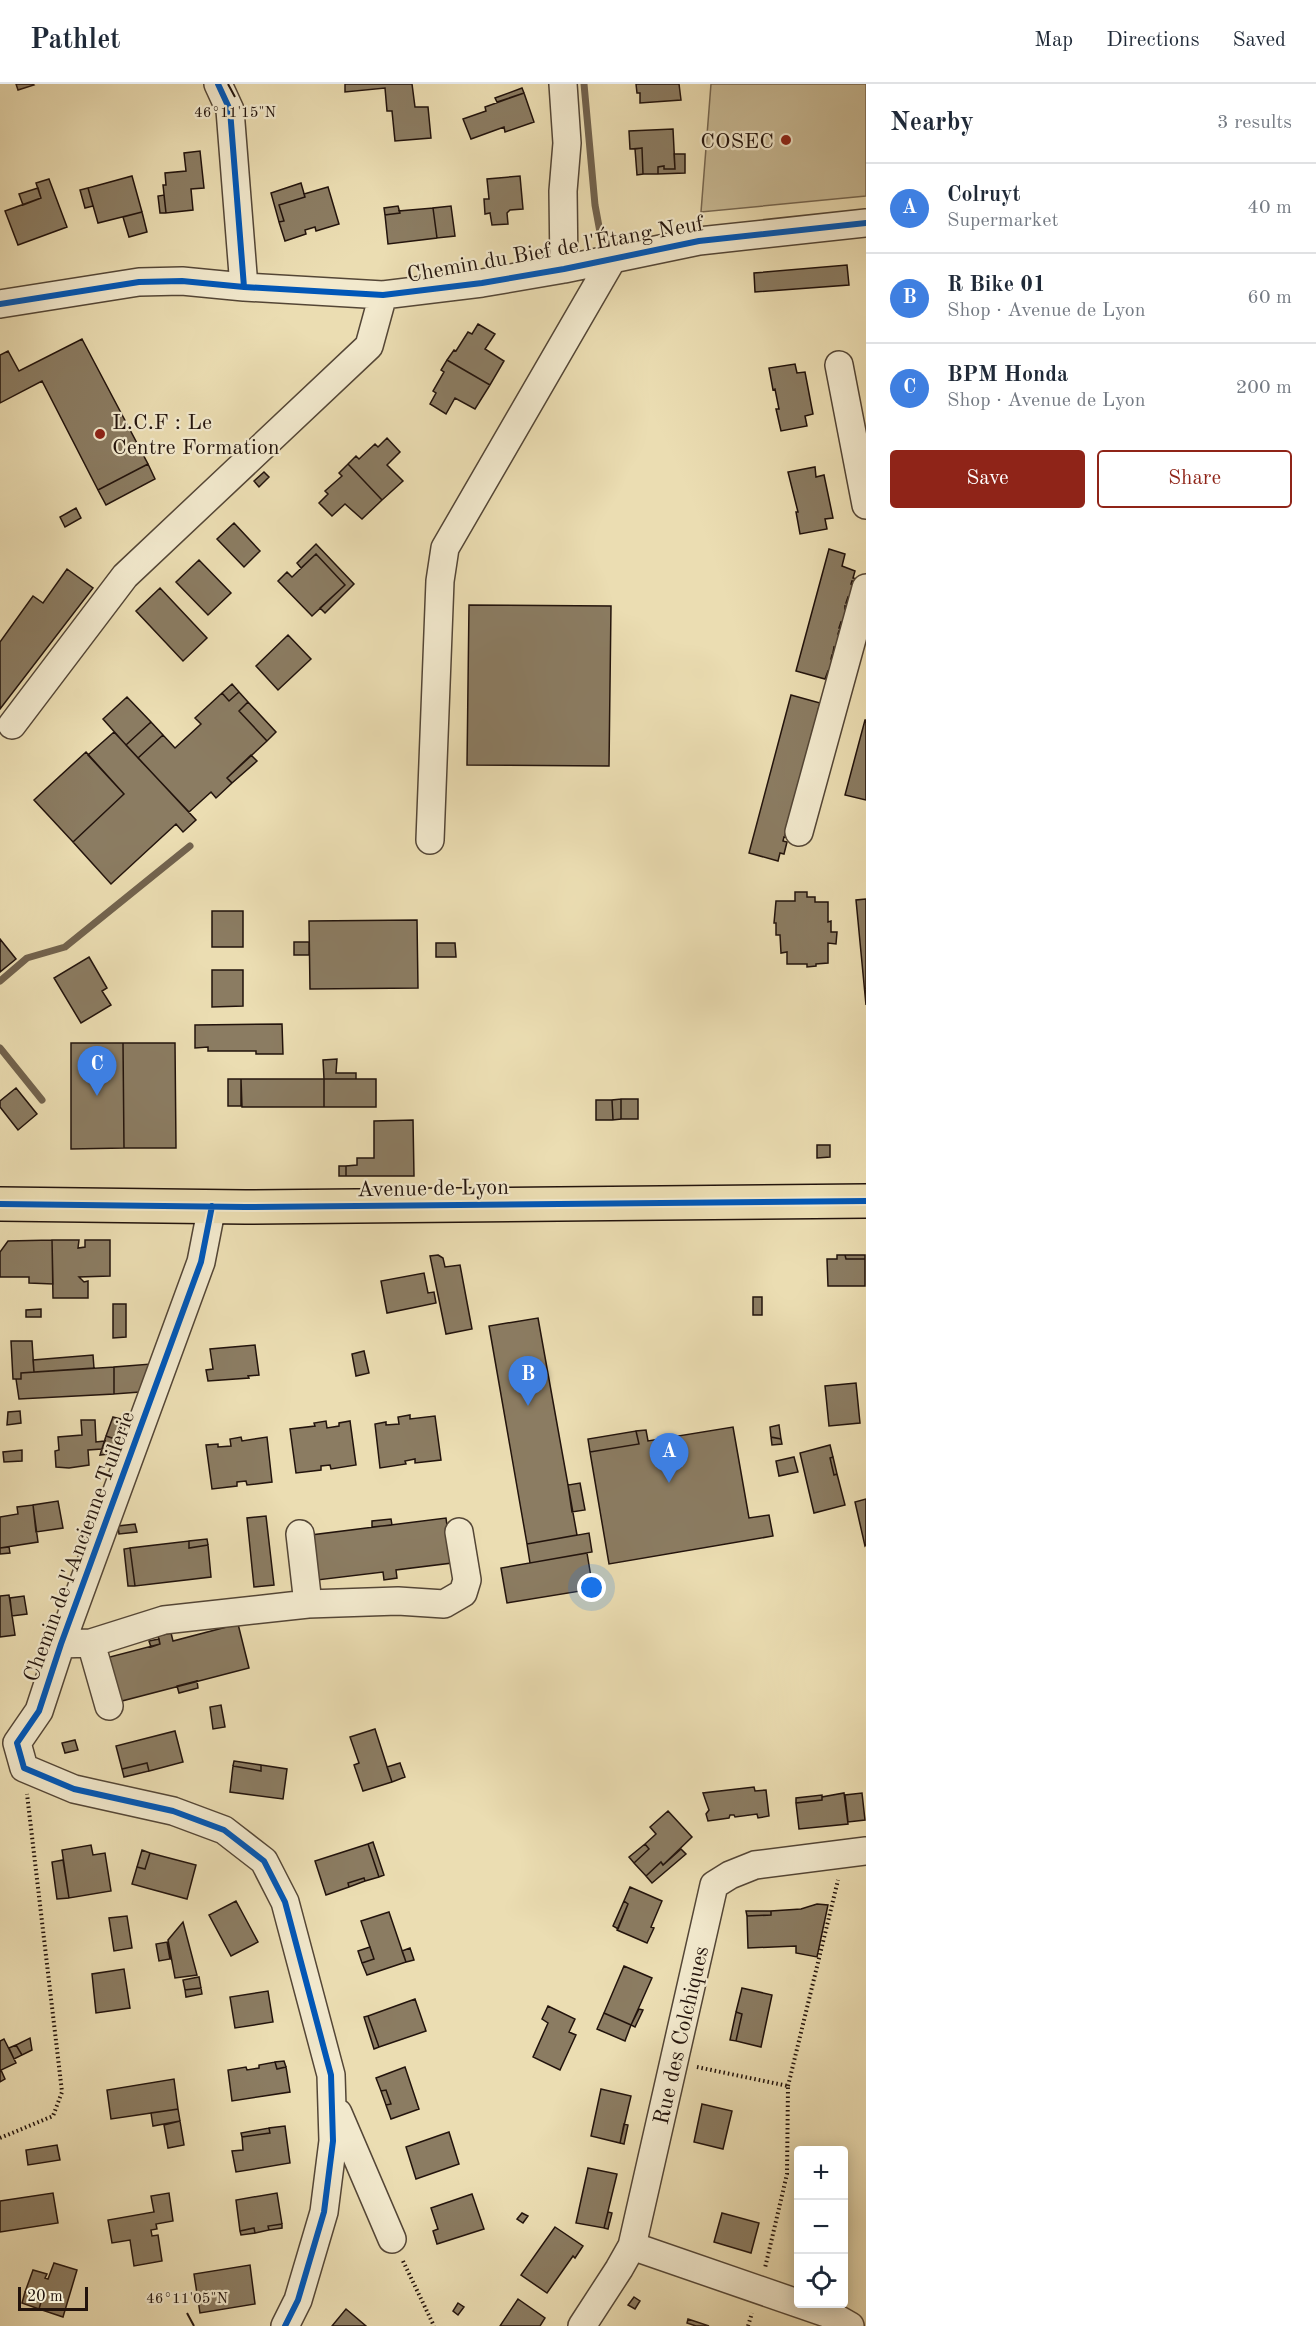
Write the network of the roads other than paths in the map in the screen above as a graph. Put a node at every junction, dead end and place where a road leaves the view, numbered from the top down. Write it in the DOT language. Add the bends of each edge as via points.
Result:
graph roads {
  1 [pos="218,84"];
  2 [pos="563,84"];
  3 [pos="866,223"];
  4 [pos="613,258"];
  5 [pos="564,269"];
  6 [pos="244,287"];
  7 [pos="383,295"];
  8 [pos="0,304"];
  9 [pos="839,365"];
  10 [pos="866,505"];
  11 [pos="866,588"];
  12 [pos="12,725"];
  13 [pos="799,832"];
  14 [pos="430,840"];
  15 [pos="866,1202"];
  16 [pos="0,1204"];
  17 [pos="212,1206"];
  18 [pos="459,1532"];
  19 [pos="300,1534"];
  20 [pos="308,1604"];
  21 [pos="91,1643"];
  22 [pos="61,1644"];
  23 [pos="109,1706"];
  24 [pos="855,1852"];
  25 [pos="332,2101"];
  26 [pos="392,2239"];
  27 [pos="632,2246"];
  28 [pos="285,2326"];
  29 [pos="582,2326"];
  30 [pos="850,2326"];
  1 -- 6 [label="street" via="230,110"];
  2 -- 5 [label="street" via="567,143"];
  3 -- 4 [label="street, Chemin du Bief de l'Étang Neuf" via="699,241"];
  4 -- 5 [label="street, Chemin du Bief de l'Étang Neuf"];
  4 -- 14 [label="street" via="445,548 440,580"];
  5 -- 7 [label="street, Chemin du Bief de l'Étang Neuf"];
  6 -- 7 [label="street, Chemin du Bief de l'Étang Neuf"];
  6 -- 8 [label="street, Chemin du Bief de l'Étang Neuf" via="182,280 139,282"];
  7 -- 12 [label="street" via="369,346 124,576"];
  9 -- 10 [label="street"];
  11 -- 13 [label="street"];
  15 -- 17 [label="main road, Avenue de Lyon"];
  16 -- 17 [label="main road, Avenue de Lyon"];
  17 -- 22 [label="street, Chemin de l'Ancienne Tuilerie" via="201,1262"];
  18 -- 20 [label="street" via="468,1580 463,1593 444,1604"];
  19 -- 20 [label="street"];
  20 -- 21 [label="street" via="164,1620"];
  21 -- 22 [label="street"];
  21 -- 23 [label="street"];
  22 -- 25 [label="street, Chemin de l'Ancienne Tuilerie" via="39,1710 17,1743 24,1768 74,1789 173,1811 224,1830 264,1861 285,1902 332,2075"];
  24 -- 27 [label="street, Rue des Colchiques" via="755,1865 714,1885"];
  25 -- 26 [label="street"];
  25 -- 28 [label="street, Chemin de l'Ancienne Tuilerie" via="333,2141 324,2212 298,2300"];
  27 -- 29 [label="street, Rue des Colchiques"];
  27 -- 30 [label="street" via="829,2314"];
}
